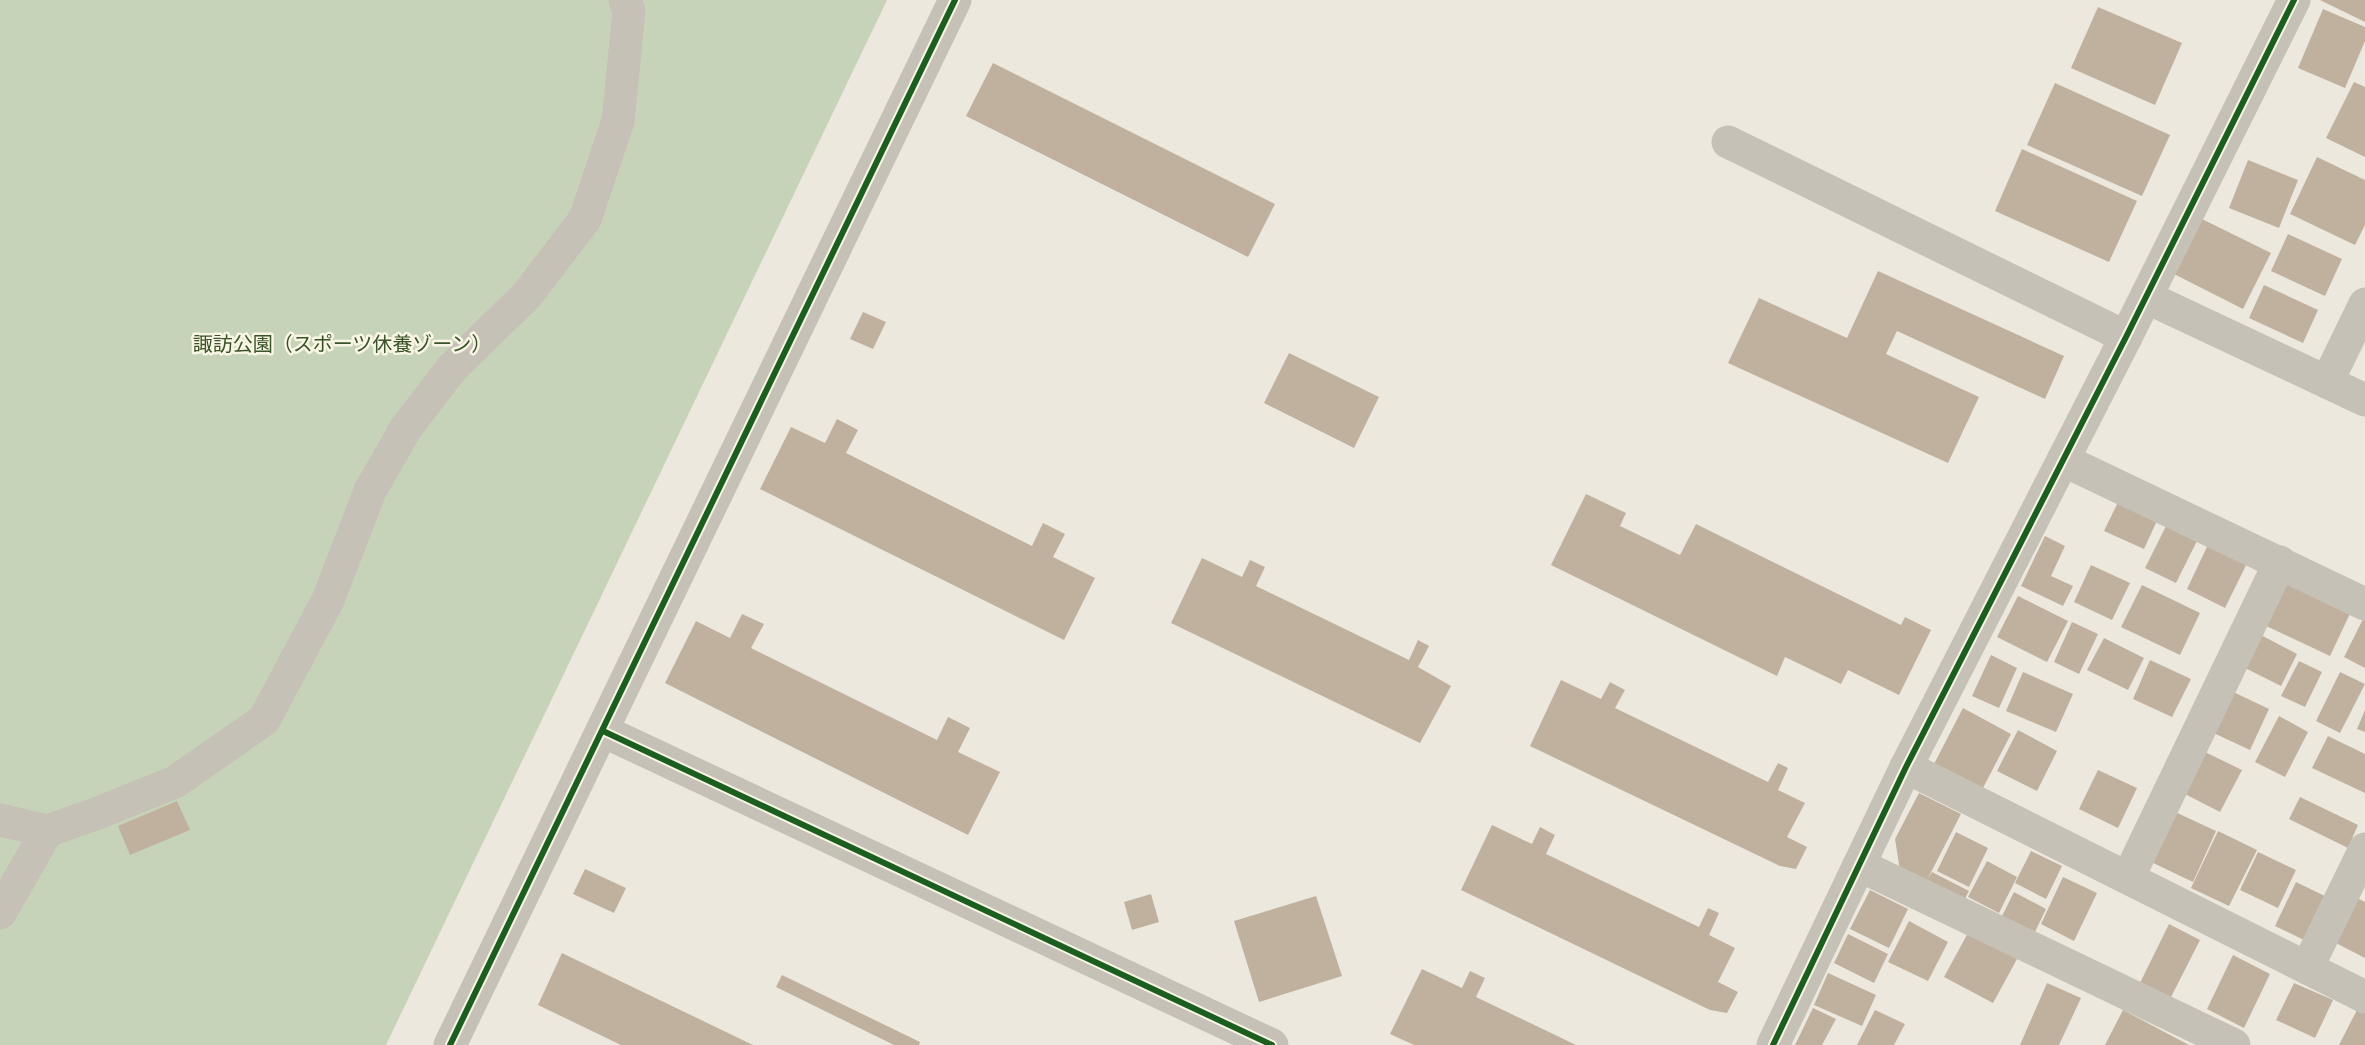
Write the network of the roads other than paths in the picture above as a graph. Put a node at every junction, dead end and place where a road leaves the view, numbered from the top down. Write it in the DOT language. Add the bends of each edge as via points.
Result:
graph roads {
  1 [pos="625,0"];
  2 [pos="955,0"];
  3 [pos="2294,0"];
  4 [pos="1728,141"];
  5 [pos="2146,297"];
  6 [pos="2365,304"];
  7 [pos="2126,337"];
  8 [pos="2327,382"];
  9 [pos="2365,400"];
  10 [pos="2063,460"];
  11 [pos="2280,562"];
  12 [pos="2365,604"];
  13 [pos="603,731"];
  14 [pos="1906,767"];
  15 [pos="0,820"];
  16 [pos="47,831"];
  17 [pos="2365,849"];
  18 [pos="1859,865"];
  19 [pos="2128,878"];
  20 [pos="0,913"];
  21 [pos="2307,968"];
  22 [pos="2365,997"];
  23 [pos="1267,1044"];
  24 [pos="450,1045"];
  25 [pos="1773,1045"];
  26 [pos="2234,1045"];
  1 -- 16 [label="street" via="629,11 618,121 585,219 528,296 452,368 406,428 370,491 328,600 264,720 176,783"];
  2 -- 13 [label="street"];
  3 -- 5 [label="street"];
  4 -- 7 [label="street"];
  5 -- 7 [label="street"];
  5 -- 8 [label="street"];
  6 -- 8 [label="street"];
  7 -- 10 [label="street"];
  8 -- 9 [label="street"];
  10 -- 11 [label="street"];
  10 -- 14 [label="street"];
  11 -- 12 [label="street"];
  11 -- 19 [label="street"];
  13 -- 23 [label="street"];
  13 -- 24 [label="street"];
  14 -- 18 [label="street"];
  14 -- 19 [label="street"];
  15 -- 16 [label="street"];
  16 -- 20 [label="street"];
  17 -- 21 [label="street"];
  18 -- 25 [label="street"];
  18 -- 26 [label="street"];
  19 -- 21 [label="street"];
  21 -- 22 [label="street"];
}
